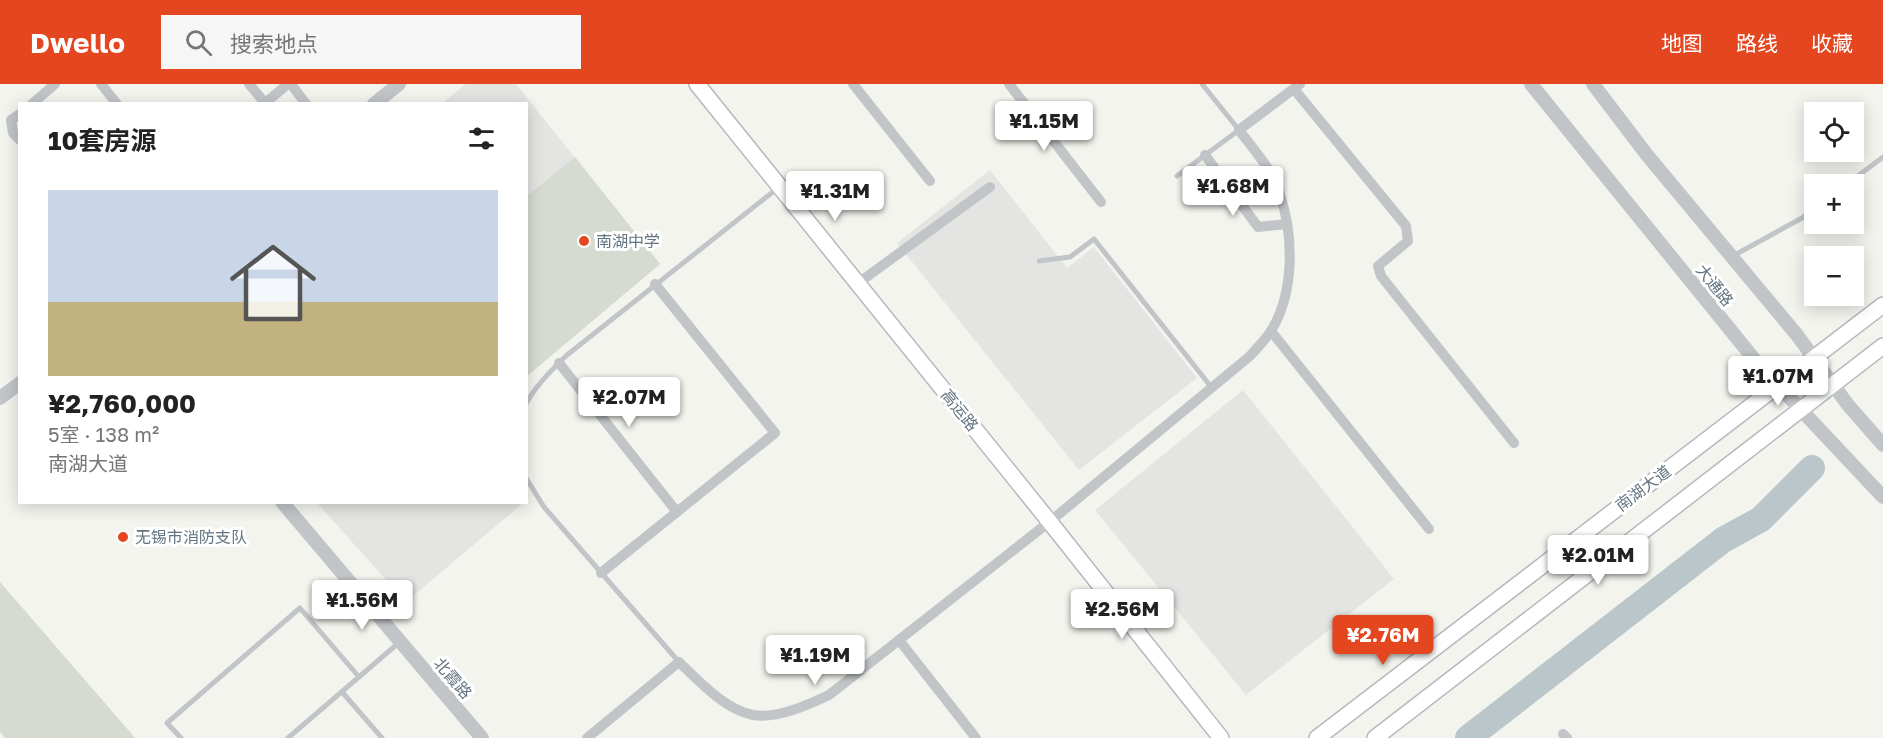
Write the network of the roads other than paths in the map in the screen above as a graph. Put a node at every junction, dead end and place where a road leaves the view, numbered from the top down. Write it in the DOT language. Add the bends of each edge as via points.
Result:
graph roads {
  1 [pos="55,84"];
  2 [pos="101,84"];
  3 [pos="249,84"];
  4 [pos="289,84"];
  5 [pos="387,84"];
  6 [pos="399,84"];
  7 [pos="697,84"];
  8 [pos="704,84"];
  9 [pos="854,84"];
  10 [pos="1009,84"];
  11 [pos="1202,84"];
  12 [pos="1531,84"];
  13 [pos="1593,84"];
  14 [pos="1297,86"];
  15 [pos="34,102"];
  16 [pos="115,102"];
  17 [pos="263,102"];
  18 [pos="265,102"];
  19 [pos="304,102"];
  20 [pos="365,102"];
  21 [pos="376,102"];
  22 [pos="18,115"];
  23 [pos="1239,130"];
  24 [pos="18,138"];
  25 [pos="1205,155"];
  26 [pos="1883,157"];
  27 [pos="1860,174"];
  28 [pos="1177,176"];
  29 [pos="930,181"];
  30 [pos="782,185"];
  31 [pos="990,187"];
  32 [pos="1101,202"];
  33 [pos="1804,216"];
  34 [pos="1287,224"];
  35 [pos="1731,257"];
  36 [pos="1039,261"];
  37 [pos="861,281"];
  38 [pos="655,284"];
  39 [pos="1883,305"];
  40 [pos="1271,331"];
  41 [pos="1883,346"];
  42 [pos="1814,359"];
  43 [pos="559,363"];
  44 [pos="18,374"];
  45 [pos="18,384"];
  46 [pos="1833,384"];
  47 [pos="1778,385"];
  48 [pos="0,388"];
  49 [pos="1212,388"];
  50 [pos="0,398"];
  51 [pos="528,400"];
  52 [pos="1800,408"];
  53 [pos="1514,443"];
  54 [pos="1883,445"];
  55 [pos="528,481"];
  56 [pos="1883,497"];
  57 [pos="288,507"];
  58 [pos="677,512"];
  59 [pos="1051,520"];
  60 [pos="1429,529"];
  61 [pos="601,573"];
  62 [pos="899,640"];
  63 [pos="395,646"];
  64 [pos="679,662"];
  65 [pos="359,677"];
  66 [pos="342,692"];
  67 [pos="181,738"];
  68 [pos="288,738"];
  69 [pos="382,738"];
  70 [pos="474,738"];
  71 [pos="482,738"];
  72 [pos="587,738"];
  73 [pos="976,738"];
  74 [pos="1221,738"];
  75 [pos="1227,738"];
  76 [pos="1317,738"];
  77 [pos="1375,738"];
  1 -- 15 [label="street"];
  2 -- 16 [label="street"];
  3 -- 17 [label="street"];
  4 -- 18 [label="street"];
  4 -- 19 [label="street"];
  5 -- 20 [label="street"];
  6 -- 21 [label="street"];
  7 -- 30 [label="main road, 高运路"];
  8 -- 30 [label="main road, 高运路"];
  9 -- 29 [label="street"];
  10 -- 32 [label="street"];
  11 -- 23 [label="lane"];
  12 -- 47 [label="street, 大通路"];
  13 -- 35 [label="street, 大通路"];
  14 -- 23 [label="street"];
  14 -- 53 [label="street" via="1406,226 1408,242 1378,266 1381,276"];
  22 -- 24 [label="street" via="11,120"];
  23 -- 25 [label="lane"];
  23 -- 34 [label="street" via="1279,190"];
  25 -- 28 [label="lane"];
  25 -- 34 [label="street" via="1258,227"];
  26 -- 27 [label="lane"];
  30 -- 37 [label="main road, 高运路"];
  30 -- 38 [label="lane"];
  30 -- 59 [label="main road, 高运路"];
  31 -- 37 [label="street"];
  33 -- 35 [label="lane"];
  34 -- 40 [label="street" via="1290,263 1284,301"];
  35 -- 42 [label="street, 大通路"];
  36 -- 49 [label="lane" via="1070,257 1094,239"];
  37 -- 59 [label="main road, 高运路"];
  38 -- 43 [label="lane"];
  38 -- 58 [label="street" via="775,433"];
  39 -- 42 [label="main road, 南湖大道"];
  40 -- 49 [label="street" via="1250,356"];
  40 -- 60 [label="street"];
  41 -- 46 [label="main road, 南湖大道"];
  42 -- 46 [label="street, 大通路"];
  42 -- 47 [label="main road, 南湖大道"];
  43 -- 51 [label="lane"];
  43 -- 58 [label="street"];
  44 -- 48 [label="street"];
  45 -- 50 [label="street"];
  46 -- 52 [label="main road, 南湖大道"];
  46 -- 54 [label="street, 大通路"];
  47 -- 52 [label="street, 大通路"];
  47 -- 76 [label="main road, 南湖大道"];
  49 -- 59 [label="street"];
  52 -- 56 [label="street, 大通路"];
  52 -- 77 [label="main road, 南湖大道"];
  55 -- 61 [label="lane" via="544,507"];
  57 -- 63 [label="street, 北霞路"];
  57 -- 71 [label="street, 北霞路"];
  58 -- 61 [label="street"];
  59 -- 62 [label="street"];
  59 -- 74 [label="main road, 高运路"];
  59 -- 75 [label="main road, 高运路"];
  61 -- 64 [label="lane"];
  62 -- 64 [label="street" via="829,695 780,714 754,715 730,706"];
  62 -- 73 [label="street"];
  63 -- 65 [label="lane"];
  63 -- 70 [label="street, 北霞路"];
  64 -- 72 [label="street"];
  65 -- 66 [label="lane"];
  65 -- 67 [label="lane" via="300,608 167,723"];
  66 -- 68 [label="lane"];
  66 -- 69 [label="lane"];
}
